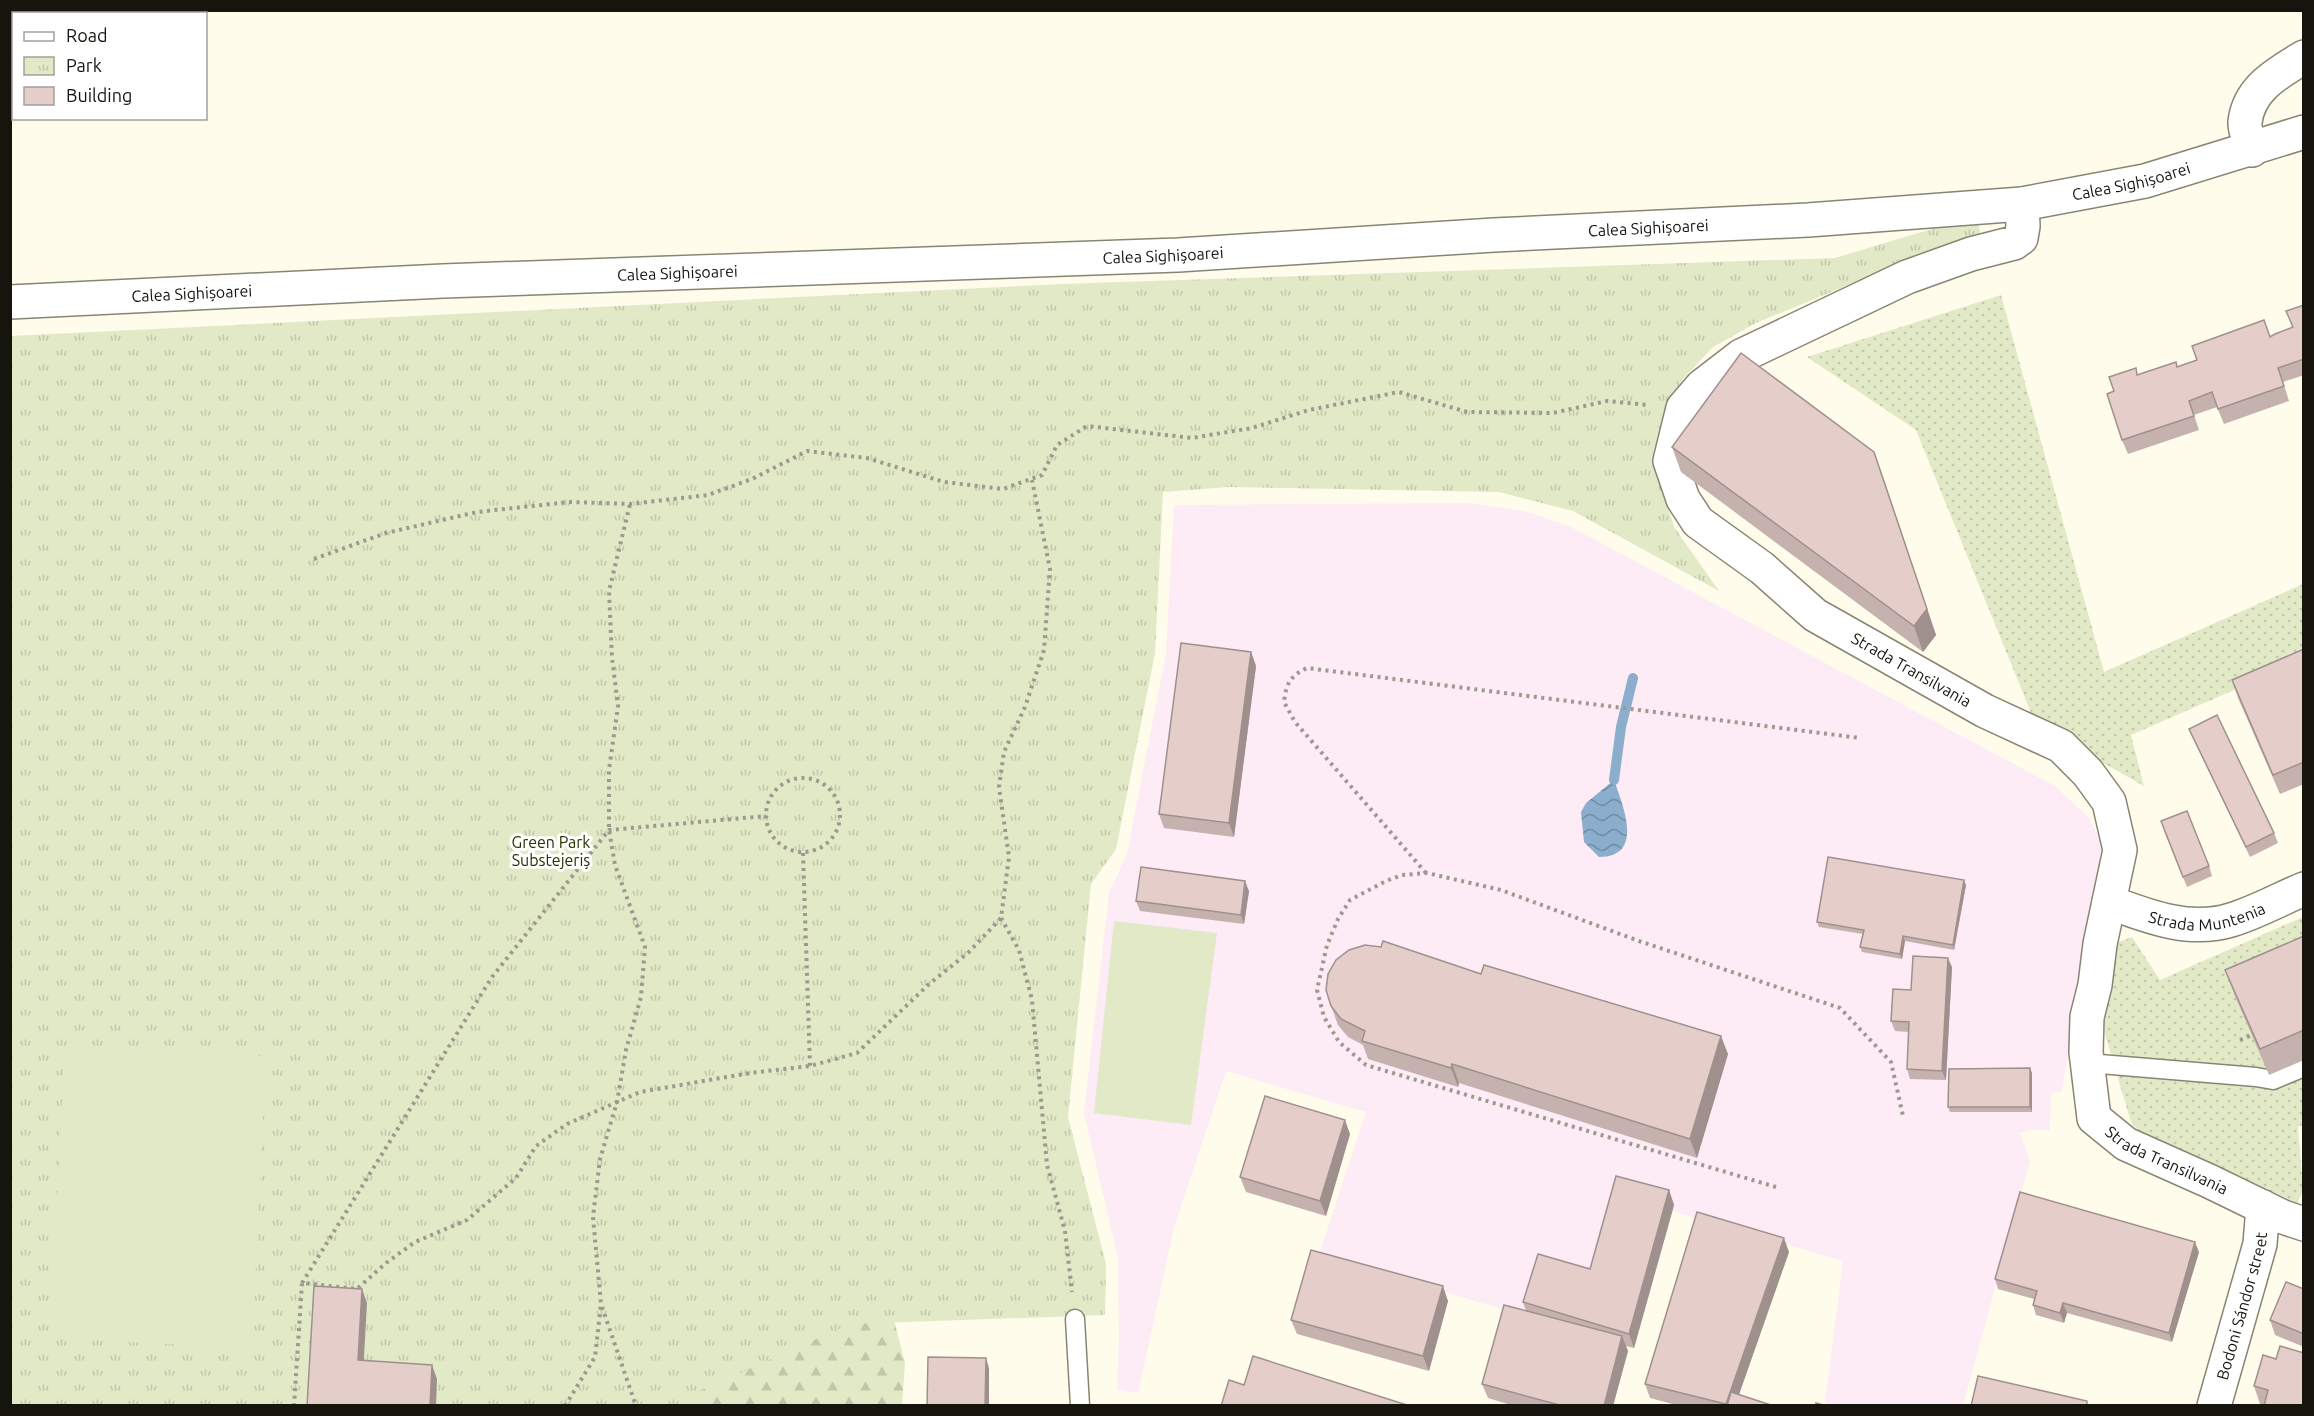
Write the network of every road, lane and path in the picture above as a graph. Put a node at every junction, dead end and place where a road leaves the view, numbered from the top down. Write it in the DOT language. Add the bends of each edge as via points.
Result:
graph roads {
  1 [pos="2304,57"];
  2 [pos="2304,132"];
  3 [pos="2252,150"];
  4 [pos="2022,204"];
  5 [pos="10,302"];
  6 [pos="1683,408"];
  7 [pos="1032,480"];
  8 [pos="630,504"];
  9 [pos="314,560"];
  10 [pos="1860,738"];
  11 [pos="766,816"];
  12 [pos="609,830"];
  13 [pos="803,853"];
  14 [pos="1427,873"];
  15 [pos="2304,889"];
  16 [pos="2109,902"];
  17 [pos="1001,918"];
  18 [pos="2252,1035"];
  19 [pos="2240,1040"];
  20 [pos="2088,1063"];
  21 [pos="810,1066"];
  22 [pos="2304,1067"];
  23 [pos="617,1102"];
  24 [pos="1903,1116"];
  25 [pos="1776,1187"];
  26 [pos="2263,1207"];
  27 [pos="2304,1224"];
  28 [pos="302,1283"];
  29 [pos="601,1304"];
  30 [pos="1075,1319"];
  31 [pos="2214,1403"];
  32 [pos="294,1406"];
  33 [pos="565,1406"];
  34 [pos="636,1406"];
  35 [pos="1080,1406"];
  1 -- 3 [label="main road" via="2270,77 2253,98 2245,123"];
  2 -- 3 [label="main road, Calea Sighișoarei"];
  3 -- 4 [label="main road, Calea Sighișoarei" via="2145,181"];
  4 -- 5 [label="main road, Calea Sighișoarei" via="1808,220 1178,255 432,281"];
  4 -- 6 [label="main road, Strada Transilvania" via="2021,238 2014,243 1907,277 1741,356 1702,386"];
  6 -- 8 [label="path" via="1607,401 1553,413 1467,412 1400,392 1309,410 1252,428 1192,438 1087,426 1057,445 1042,475 1003,489 944,482 867,459 807,451 752,479 708,495"];
  6 -- 16 [label="main road, Strada Transilvania" via="1671,461 1683,499 1698,522 1762,568 1815,615 1985,711 2061,746 2088,772 2109,802 2120,850"];
  7 -- 17 [label="path" via="1050,569 1044,650 1025,707 1004,752 999,787 1010,857"];
  8 -- 9 [label="path" via="569,502 477,512 386,533"];
  8 -- 12 [label="path" via="609,591 618,706 609,770"];
  10 -- 14 [label="path" via="1307,668 1294,675 1284,702 1295,722"];
  11 -- 12 [label="path"];
  11 -- 13 [label="path" via="768,830 777,842"];
  11 -- 13 [label="path" via="769,800 779,787 793,779 809,778 824,784 841,811 839,826 825,845"];
  12 -- 23 [label="path" via="615,865 645,947 641,997"];
  12 -- 28 [label="path" via="492,977"];
  13 -- 21 [label="path"];
  14 -- 24 [label="path" via="1501,891 1840,1008 1891,1062"];
  14 -- 25 [label="path" via="1402,875 1366,891 1350,900 1338,919 1327,945 1317,990 1324,1017 1339,1042 1366,1065"];
  15 -- 16 [label="main road, Strada Muntenia" via="2230,921 2195,925 2159,920"];
  16 -- 20 [label="main road, Strada Transilvania" via="2087,1017"];
  17 -- 21 [label="path" via="857,1053"];
  17 -- 30 [label="path" via="1019,950 1032,1000 1047,1165 1065,1231"];
  18 -- 19 [label="path"];
  20 -- 22 [label="lane" via="2273,1080"];
  20 -- 26 [label="main road, Strada Transilvania" via="2094,1118 2126,1144"];
  21 -- 23 [label="path" via="640,1092"];
  23 -- 28 [label="path" via="567,1124 536,1146 516,1178 467,1220 415,1242 357,1289"];
  23 -- 29 [label="path" via="600,1159 593,1217"];
  26 -- 27 [label="main road, Strada Transilvania"];
  26 -- 31 [label="main road, Bodoni Sándor street" via="2260,1244"];
  28 -- 32 [label="path"];
  29 -- 33 [label="path" via="595,1357"];
  29 -- 34 [label="path"];
  30 -- 35 [label="lane"];
}
